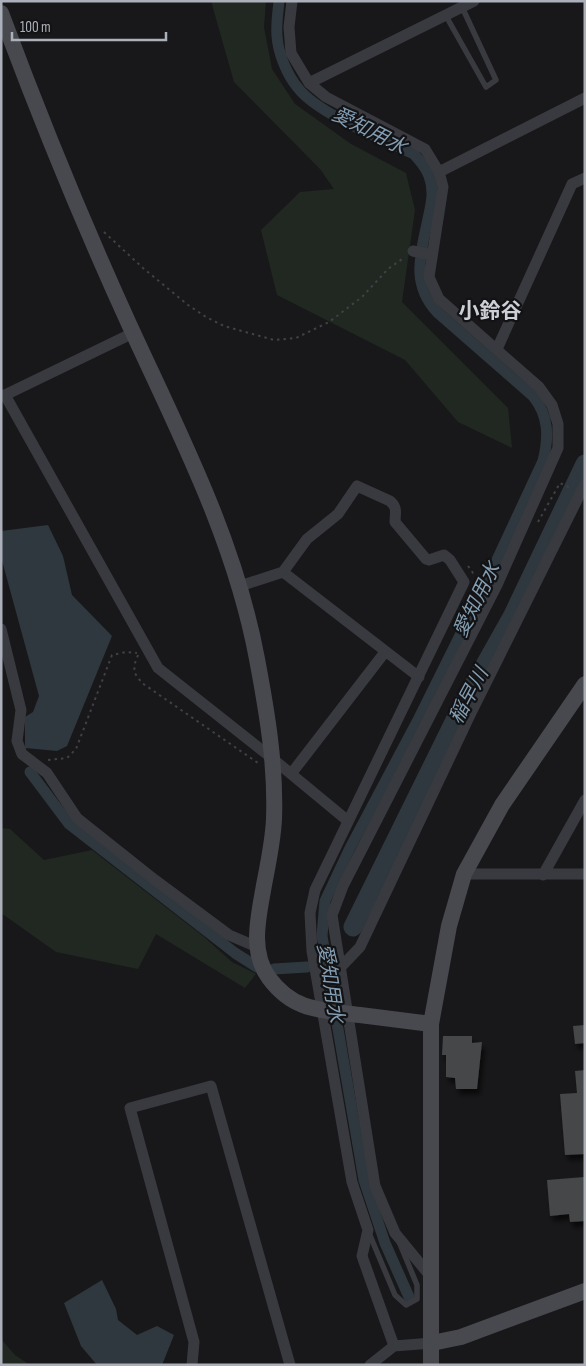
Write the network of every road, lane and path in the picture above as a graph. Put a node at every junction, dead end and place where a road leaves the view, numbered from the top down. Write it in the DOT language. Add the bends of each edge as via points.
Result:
graph roads {
  1 [pos="292,1"];
  2 [pos="474,1"];
  3 [pos="462,7"];
  4 [pos="1,13"];
  5 [pos="446,16"];
  6 [pos="6,43"];
  7 [pos="309,83"];
  8 [pos="585,98"];
  9 [pos="439,172"];
  10 [pos="585,178"];
  11 [pos="99,228"];
  12 [pos="413,251"];
  13 [pos="430,254"];
  14 [pos="133,332"];
  15 [pos="497,350"];
  16 [pos="3,395"];
  17 [pos="585,484"];
  18 [pos="282,572"];
  19 [pos="240,586"];
  20 [pos="1,629"];
  21 [pos="385,652"];
  22 [pos="419,677"];
  23 [pos="585,684"];
  24 [pos="32,762"];
  25 [pos="273,766"];
  26 [pos="291,774"];
  27 [pos="585,800"];
  28 [pos="348,821"];
  29 [pos="464,874"];
  30 [pos="585,874"];
  31 [pos="543,875"];
  32 [pos="257,947"];
  33 [pos="339,969"];
  34 [pos="334,1012"];
  35 [pos="431,1024"];
  36 [pos="368,1230"];
  37 [pos="395,1233"];
  38 [pos="431,1277"];
  39 [pos="585,1291"];
  40 [pos="432,1343"];
  41 [pos="394,1346"];
  42 [pos="192,1365"];
  43 [pos="290,1365"];
  44 [pos="370,1365"];
  45 [pos="431,1365"];
  1 -- 7 [label="street" via="291,53"];
  2 -- 3 [label="street"];
  3 -- 5 [label="street"];
  3 -- 5 [label="lane" via="496,80 486,87"];
  4 -- 6 [label="street"];
  5 -- 7 [label="street"];
  6 -- 14 [label="street"];
  7 -- 9 [label="street" via="326,97 425,150"];
  8 -- 9 [label="street"];
  9 -- 13 [label="street" via="443,187"];
  10 -- 15 [label="street" via="572,184"];
  11 -- 12 [label="path" via="206,318 274,340 296,338 329,322"];
  12 -- 13 [label="street"];
  13 -- 15 [label="street" via="429,278 439,299"];
  14 -- 16 [label="street"];
  14 -- 19 [label="street" via="218,522"];
  15 -- 33 [label="street" via="539,387 552,406 558,424 558,448 497,585 344,886 332,915"];
  16 -- 25 [label="street" via="158,668"];
  17 -- 33 [label="street" via="360,947"];
  18 -- 19 [label="street"];
  18 -- 21 [label="street"];
  18 -- 22 [label="street" via="307,539 338,514 357,486 394,505 394,522 426,559 444,555 464,582"];
  19 -- 25 [label="street" via="265,702"];
  20 -- 24 [label="street" via="22,710 17,741 22,754"];
  21 -- 22 [label="street"];
  21 -- 26 [label="street"];
  22 -- 28 [label="street"];
  23 -- 29 [label="street" via="502,805"];
  24 -- 25 [label="path" via="67,758 76,749 112,655 126,652 139,653 134,672 148,688"];
  24 -- 32 [label="street" via="46,773 77,818 229,935"];
  25 -- 26 [label="street"];
  25 -- 32 [label="street" via="274,821 258,916"];
  26 -- 28 [label="street"];
  27 -- 31 [label="street"];
  28 -- 34 [label="street" via="315,890 310,913 312,951"];
  29 -- 31 [label="street"];
  29 -- 35 [label="street" via="449,926"];
  30 -- 31 [label="street"];
  32 -- 34 [label="street" via="269,977 288,997 302,1005"];
  33 -- 34 [label="street"];
  34 -- 35 [label="street"];
  34 -- 36 [label="street" via="352,1182"];
  34 -- 37 [label="street" via="375,1186"];
  35 -- 38 [label="street"];
  36 -- 37 [label="lane" via="395,1295 406,1305 417,1300 417,1286"];
  36 -- 41 [label="street" via="362,1256"];
  37 -- 38 [label="street"];
  38 -- 40 [label="street"];
  39 -- 40 [label="street" via="461,1337"];
  40 -- 41 [label="street"];
  40 -- 45 [label="street"];
  41 -- 44 [label="street"];
  42 -- 43 [label="street" via="194,1342 130,1108 211,1086"];
}
